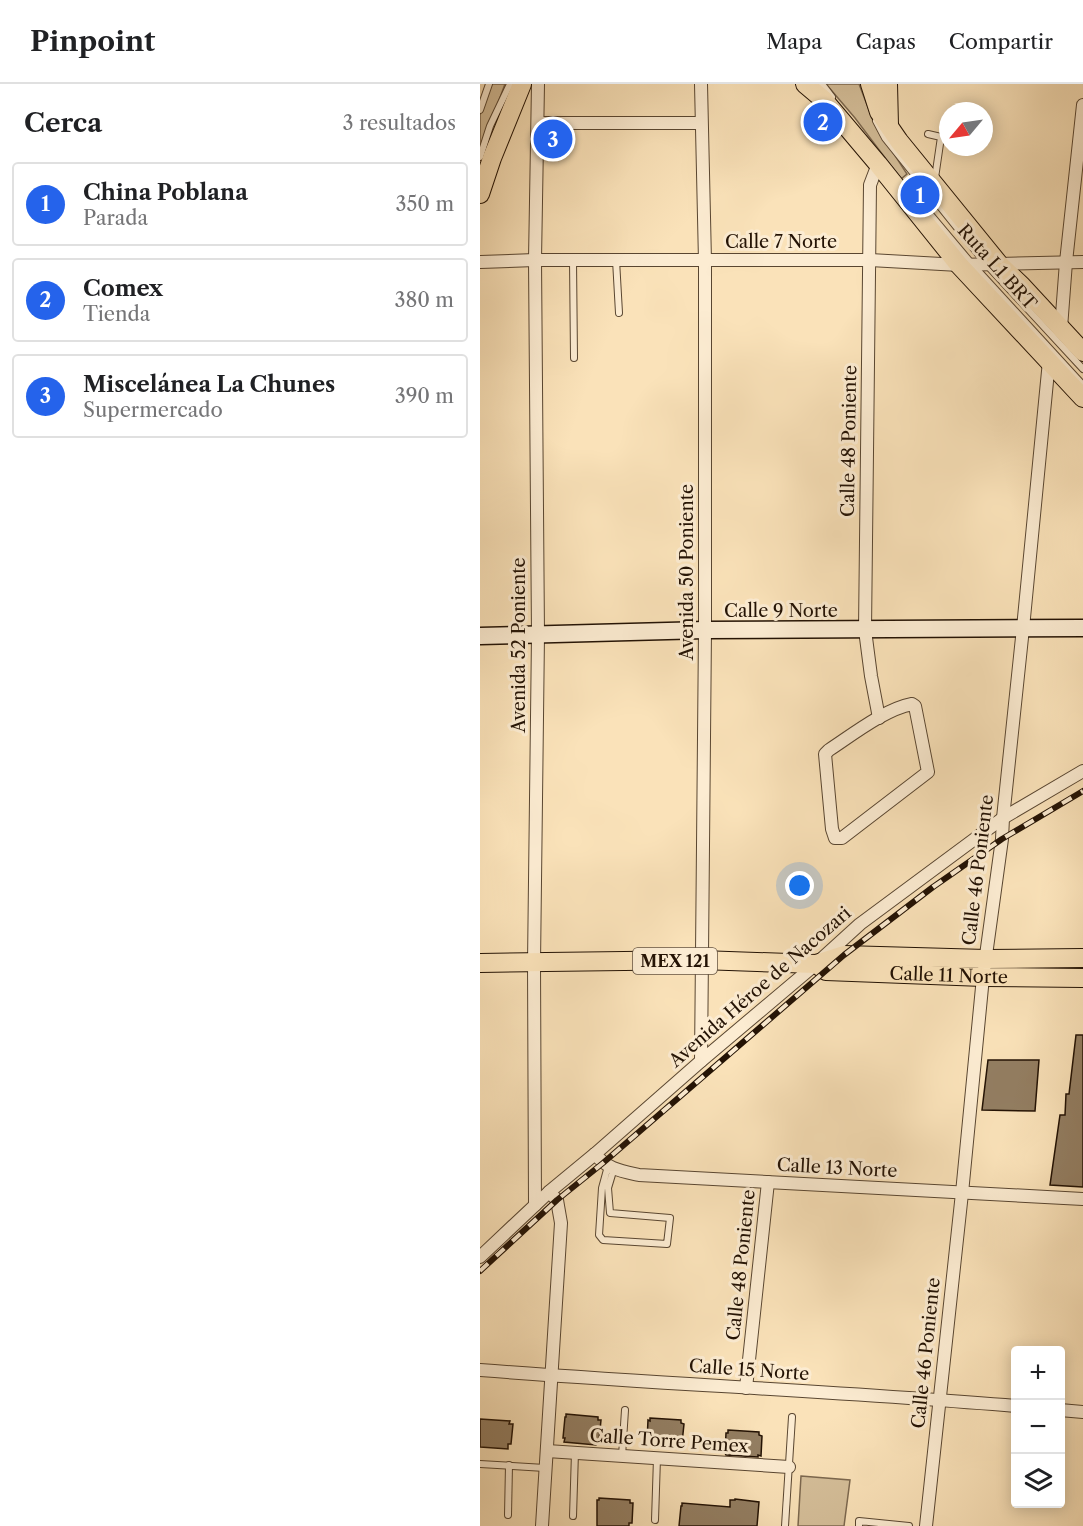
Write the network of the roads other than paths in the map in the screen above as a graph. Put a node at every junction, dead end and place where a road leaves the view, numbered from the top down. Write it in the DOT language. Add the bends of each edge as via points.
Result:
graph roads {
  1 [pos="489,84"];
  2 [pos="510,84"];
  3 [pos="522,84"];
  4 [pos="538,84"];
  5 [pos="701,84"];
  6 [pos="791,84"];
  7 [pos="805,84"];
  8 [pos="870,84"];
  9 [pos="888,84"];
  10 [pos="827,96"];
  11 [pos="1083,105"];
  12 [pos="480,110"];
  13 [pos="872,113"];
  14 [pos="539,123"];
  15 [pos="701,123"];
  16 [pos="889,127"];
  17 [pos="928,134"];
  18 [pos="480,157"];
  19 [pos="878,164"];
  20 [pos="934,185"];
  21 [pos="912,192"];
  22 [pos="480,194"];
  23 [pos="535,260"];
  24 [pos="573,260"];
  25 [pos="616,260"];
  26 [pos="870,260"];
  27 [pos="705,261"];
  28 [pos="480,262"];
  29 [pos="1066,262"];
  30 [pos="1083,262"];
  31 [pos="993,264"];
  32 [pos="965,265"];
  33 [pos="619,313"];
  34 [pos="1061,328"];
  35 [pos="1083,352"];
  36 [pos="574,358"];
  37 [pos="1049,362"];
  38 [pos="1083,369"];
  39 [pos="1083,385"];
  40 [pos="1083,398"];
  41 [pos="1023,628"];
  42 [pos="1083,628"];
  43 [pos="705,630"];
  44 [pos="865,630"];
  45 [pos="538,635"];
  46 [pos="480,636"];
  47 [pos="879,718"];
  48 [pos="1083,771"];
  49 [pos="1003,818"];
  50 [pos="1083,958"];
  51 [pos="986,959"];
  52 [pos="701,960"];
  53 [pos="480,963"];
  54 [pos="534,963"];
  55 [pos="816,964"];
  56 [pos="983,977"];
  57 [pos="1083,978"];
  58 [pos="701,1061"];
  59 [pos="595,1154"];
  60 [pos="611,1167"];
  61 [pos="768,1182"];
  62 [pos="549,1192"];
  63 [pos="962,1193"];
  64 [pos="1083,1199"];
  65 [pos="535,1205"];
  66 [pos="480,1257"];
  67 [pos="480,1370"];
  68 [pos="552,1375"];
  69 [pos="746,1388"];
  70 [pos="939,1400"];
  71 [pos="1011,1406"];
  72 [pos="625,1410"];
  73 [pos="1065,1410"];
  74 [pos="1083,1412"];
  75 [pos="792,1417"];
  76 [pos="547,1450"];
  77 [pos="575,1452"];
  78 [pos="622,1456"];
  79 [pos="657,1458"];
  80 [pos="480,1464"];
  81 [pos="508,1465"];
  82 [pos="789,1467"];
  83 [pos="546,1468"];
  84 [pos="508,1515"];
  85 [pos="573,1516"];
  86 [pos="655,1520"];
  87 [pos="542,1526"];
  88 [pos="785,1526"];
  89 [pos="859,1526"];
  90 [pos="909,1526"];
  91 [pos="926,1526"];
  1 -- 12 [label="lane"];
  2 -- 18 [label="lane"];
  3 -- 22 [label="main road"];
  4 -- 14 [label="street, Avenida 52 Poniente"];
  5 -- 15 [label="street, Avenida 50 Poniente"];
  6 -- 10 [label="main road"];
  7 -- 10 [label="main road"];
  8 -- 16 [label="main road" via="879,112"];
  9 -- 16 [label="main road"];
  10 -- 19 [label="main road"];
  11 -- 29 [label="street"];
  13 -- 31 [label="lane, Ruta L1 BRT" via="885,138"];
  14 -- 15 [label="street"];
  14 -- 23 [label="street, Avenida 52 Poniente"];
  15 -- 27 [label="street, Avenida 50 Poniente"];
  16 -- 20 [label="main road"];
  17 -- 20 [label="lane" via="941,137"];
  19 -- 26 [label="street, Calle 48 Poniente" via="870,185"];
  19 -- 32 [label="main road"];
  20 -- 31 [label="main road"];
  21 -- 32 [label="lane, Ruta L1 BRT"];
  23 -- 24 [label="street, Calle 7 Norte"];
  23 -- 28 [label="street, Calle 7 Norte"];
  23 -- 45 [label="street, Avenida 52 Poniente"];
  24 -- 25 [label="street, Calle 7 Norte"];
  24 -- 36 [label="lane"];
  25 -- 27 [label="street, Calle 7 Norte"];
  25 -- 33 [label="lane"];
  26 -- 27 [label="street, Calle 7 Norte"];
  26 -- 32 [label="street, Calle 7 Norte"];
  26 -- 44 [label="street, Calle 48 Poniente"];
  27 -- 43 [label="street, Avenida 50 Poniente"];
  29 -- 30 [label="street, Calle 7 Norte"];
  29 -- 31 [label="street, Calle 7 Norte"];
  29 -- 34 [label="street"];
  31 -- 32 [label="street, Calle 7 Norte"];
  31 -- 34 [label="main road"];
  31 -- 38 [label="lane, Ruta L1 BRT"];
  32 -- 37 [label="main road"];
  32 -- 39 [label="lane, Ruta L1 BRT"];
  34 -- 35 [label="main road"];
  37 -- 40 [label="main road"];
  37 -- 41 [label="street, Calle 46 Poniente"];
  41 -- 42 [label="main road, Calle 9 Norte"];
  41 -- 44 [label="main road, Calle 9 Norte"];
  41 -- 49 [label="street, Calle 46 Poniente"];
  43 -- 44 [label="main road, Calle 9 Norte"];
  43 -- 45 [label="main road, Calle 9 Norte"];
  43 -- 52 [label="street, Avenida 50 Poniente"];
  44 -- 47 [label="street, Calle 48 Poniente"];
  45 -- 46 [label="main road, Calle 9 Norte"];
  45 -- 54 [label="street, Avenida 52 Poniente"];
  47 -- 47 [label="street" via="904,705 915,706 928,772 842,838 835,838 825,754"];
  48 -- 49 [label="street, Avenida Héroe de Nacozari"];
  49 -- 51 [label="street, Calle 46 Poniente"];
  49 -- 55 [label="street, Avenida Héroe de Nacozari" via="860,924"];
  50 -- 51 [label="main road, Calle 11 Norte / MEX 121"];
  51 -- 55 [label="main road, Calle 11 Norte / MEX 121" via="844,955"];
  51 -- 56 [label="street, Calle 46 Poniente"];
  52 -- 54 [label="main road, Calle 11 Norte / MEX 121"];
  52 -- 55 [label="main road, Calle 11 Norte / MEX 121"];
  52 -- 58 [label="street, Avenida 50 Poniente"];
  53 -- 54 [label="main road, Calle 11 Norte / MEX 121"];
  54 -- 65 [label="street, Avenida 52 Poniente"];
  55 -- 56 [label="main road, Calle 11 Norte / MEX 121" via="826,971"];
  55 -- 58 [label="street, Avenida Héroe de Nacozari"];
  56 -- 57 [label="main road, Calle 11 Norte / MEX 121"];
  56 -- 63 [label="street, Calle 46 Poniente"];
  58 -- 59 [label="street, Avenida Héroe de Nacozari"];
  59 -- 60 [label="street"];
  59 -- 62 [label="street, Avenida Héroe de Nacozari"];
  60 -- 60 [label="lane" via="602,1188 599,1235 603,1240 667,1244 670,1218 610,1214"];
  60 -- 61 [label="street, Calle 13 Norte" via="639,1174"];
  61 -- 63 [label="street, Calle 13 Norte"];
  61 -- 69 [label="street, Calle 48 Poniente"];
  62 -- 65 [label="street, Avenida Héroe de Nacozari"];
  62 -- 68 [label="street" via="557,1200 561,1222"];
  63 -- 64 [label="street, Calle 13 Norte"];
  63 -- 70 [label="street, Calle 46 Poniente"];
  65 -- 66 [label="street, Avenida Héroe de Nacozari"];
  67 -- 68 [label="street, Calle 15 Norte"];
  68 -- 69 [label="street, Calle 15 Norte"];
  68 -- 76 [label="street"];
  69 -- 70 [label="street, Calle 15 Norte"];
  70 -- 71 [label="street, Calle 15 Norte"];
  70 -- 91 [label="street, Calle 46 Poniente"];
  72 -- 78 [label="lane"];
  73 -- 74 [label="street"];
  75 -- 82 [label="lane"];
  76 -- 77 [label="street, Calle Torre Pemex"];
  76 -- 83 [label="street"];
  77 -- 78 [label="street, Calle Torre Pemex"];
  77 -- 85 [label="lane"];
  78 -- 79 [label="street, Calle Torre Pemex"];
  79 -- 82 [label="street, Calle Torre Pemex"];
  79 -- 86 [label="lane"];
  80 -- 81 [label="lane"];
  81 -- 83 [label="lane"];
  81 -- 84 [label="lane"];
  82 -- 88 [label="lane"];
  83 -- 87 [label="street"];
  89 -- 90 [label="lane" via="860,1521"];
}
